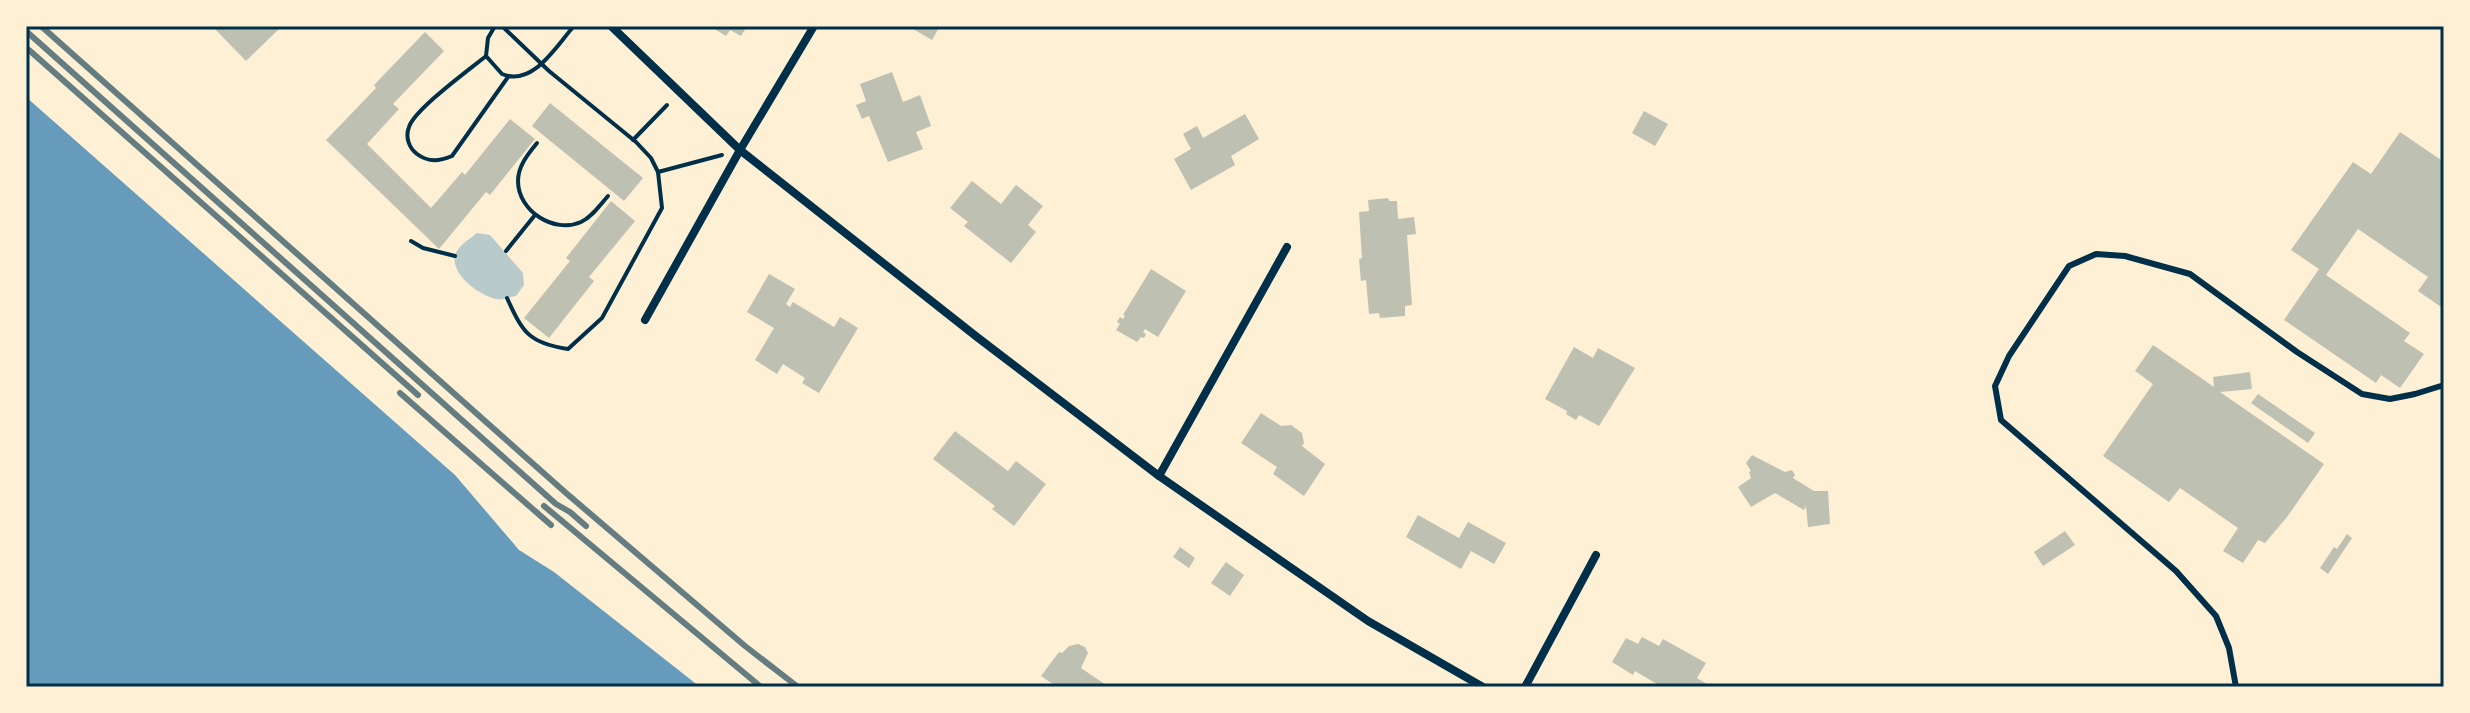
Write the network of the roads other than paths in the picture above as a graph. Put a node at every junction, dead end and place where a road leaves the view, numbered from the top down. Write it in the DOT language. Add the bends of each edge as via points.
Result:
graph roads {
  1 [pos="611,26"];
  2 [pos="814,26"];
  3 [pos="740,150"];
  4 [pos="1287,247"];
  5 [pos="645,320"];
  6 [pos="2444,385"];
  7 [pos="1159,476"];
  8 [pos="1596,555"];
  9 [pos="1483,687"];
  10 [pos="1525,687"];
  11 [pos="2236,687"];
  1 -- 3 [label="street"];
  2 -- 3 [label="street"];
  3 -- 5 [label="street"];
  3 -- 7 [label="street"];
  4 -- 7 [label="street"];
  6 -- 11 [label="lane" via="2390,399 2362,394 2190,274 2125,256 2096,254 2069,266 1995,386 2001,420 2176,571 2216,616"];
  7 -- 9 [label="street" via="1368,621"];
  8 -- 10 [label="street"];
}
